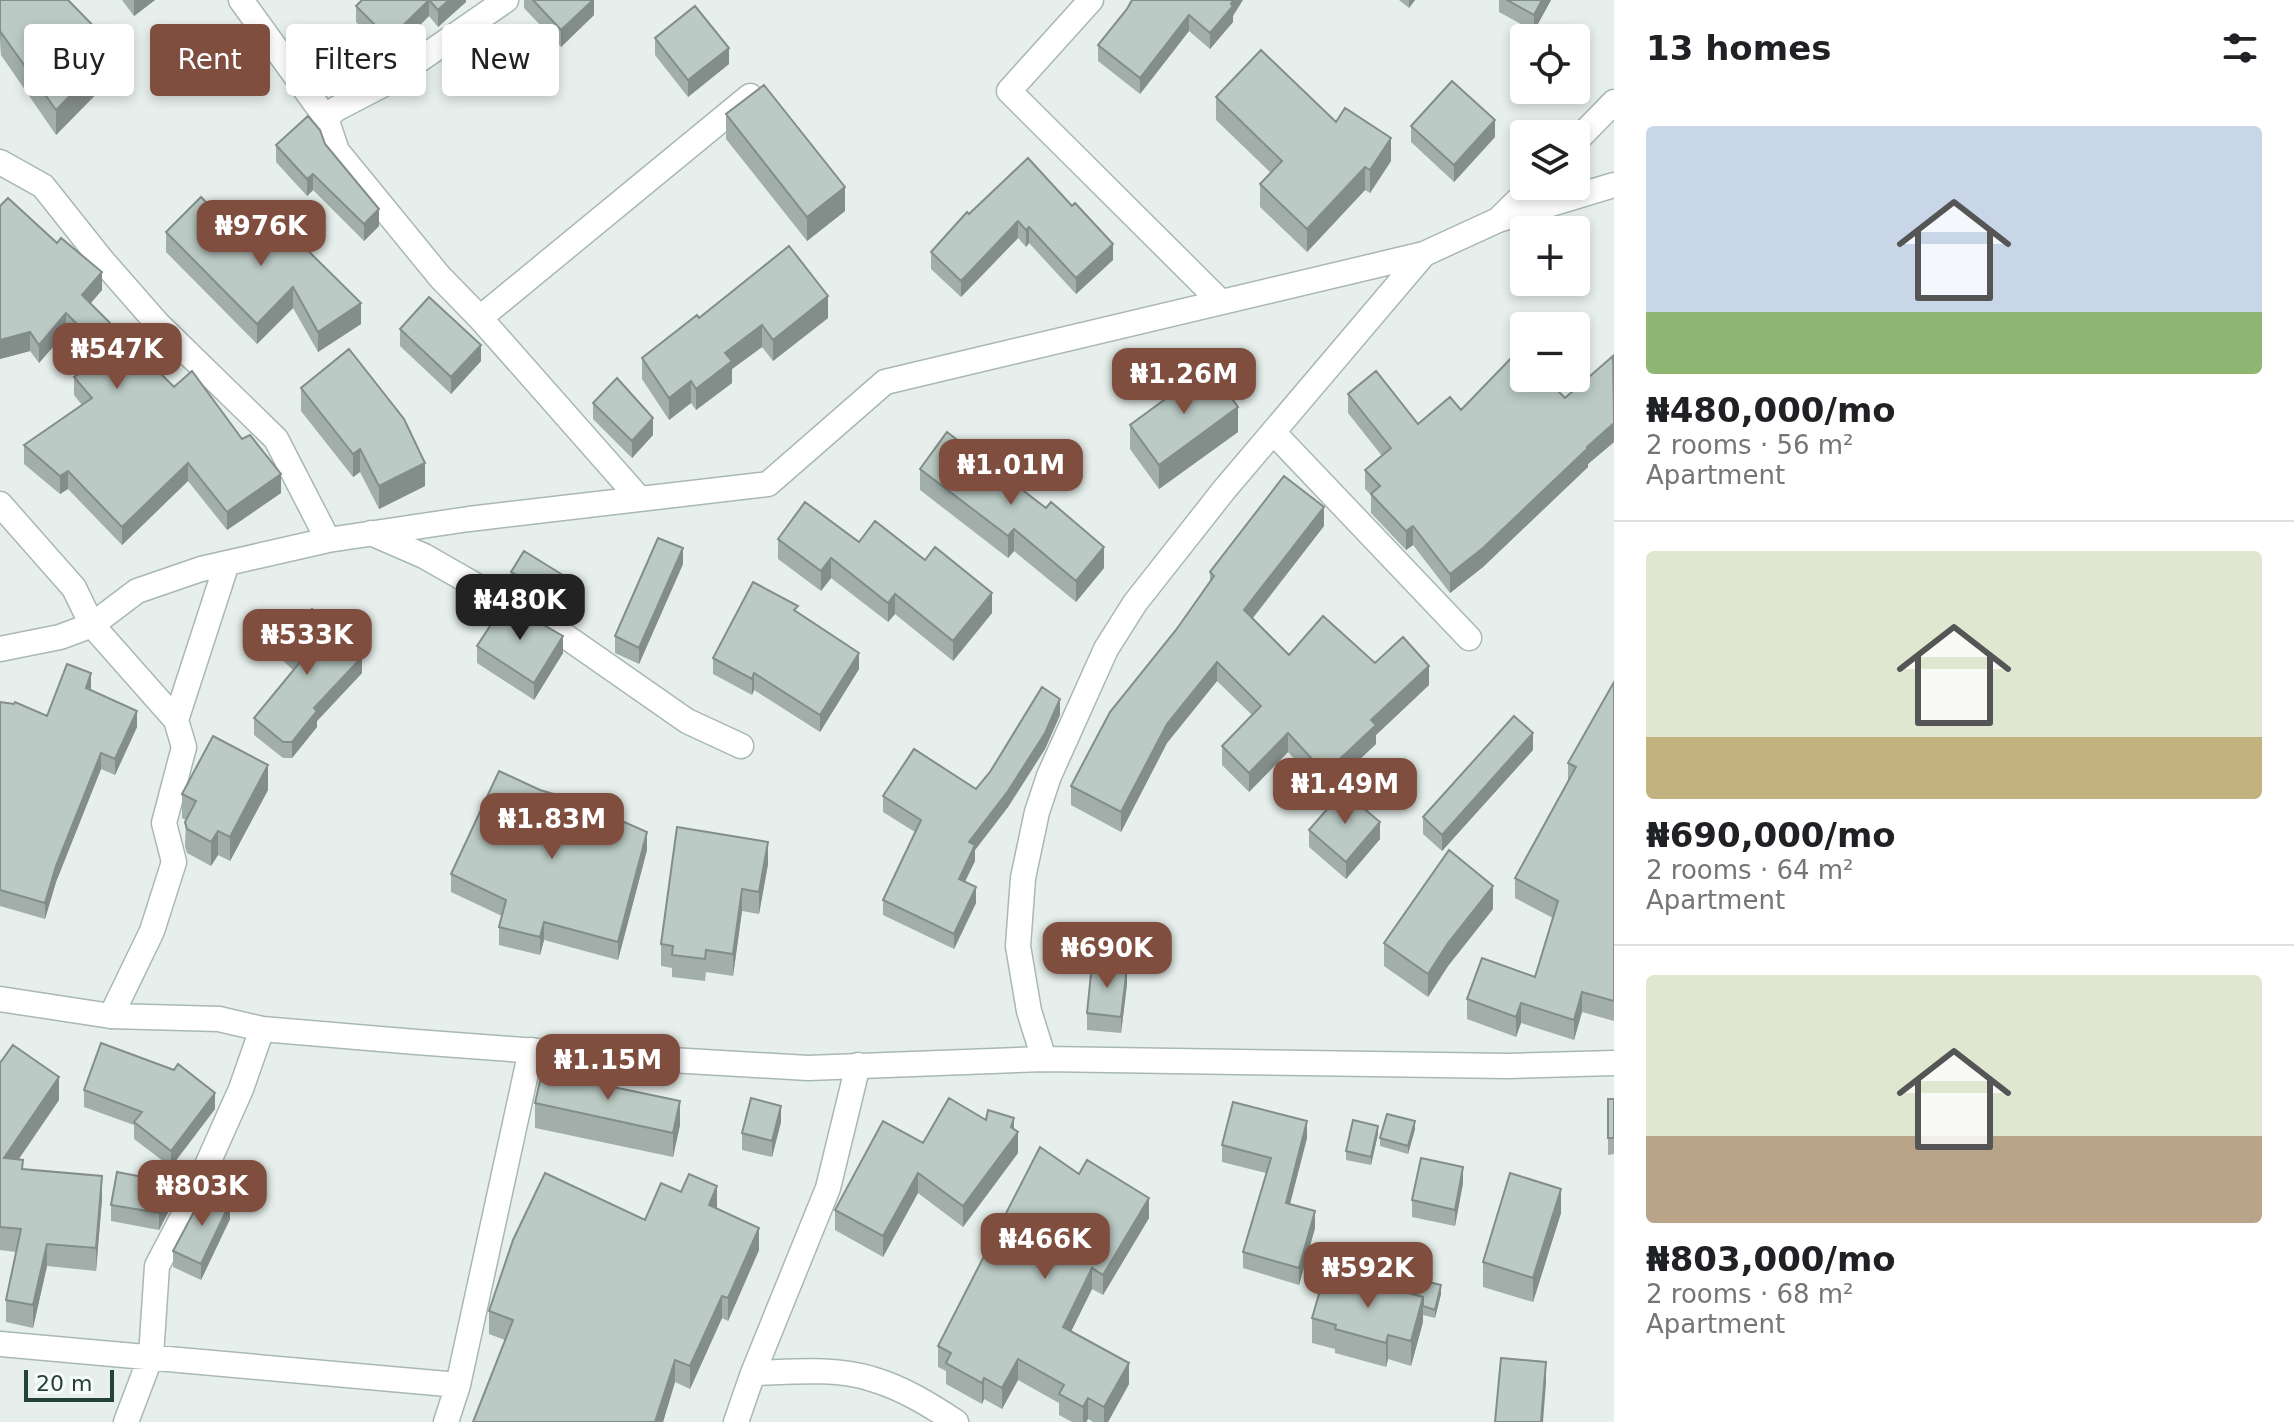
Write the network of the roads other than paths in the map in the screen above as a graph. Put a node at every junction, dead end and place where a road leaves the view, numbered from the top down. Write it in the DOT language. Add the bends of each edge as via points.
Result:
graph roads {
  1 [pos="241,0"];
  2 [pos="506,0"];
  3 [pos="1091,0"];
  4 [pos="757,91"];
  5 [pos="1614,102"];
  6 [pos="326,118"];
  7 [pos="1590,127"];
  8 [pos="0,162"];
  9 [pos="1614,185"];
  10 [pos="1518,200"];
  11 [pos="1498,220"];
  12 [pos="1424,254"];
  13 [pos="1221,302"];
  14 [pos="480,318"];
  15 [pos="1273,432"];
  16 [pos="638,497"];
  17 [pos="0,504"];
  18 [pos="371,533"];
  19 [pos="328,540"];
  20 [pos="227,563"];
  21 [pos="92,625"];
  22 [pos="1469,638"];
  23 [pos="0,649"];
  24 [pos="176,720"];
  25 [pos="741,746"];
  26 [pos="0,999"];
  27 [pos="111,1016"];
  28 [pos="262,1029"];
  29 [pos="531,1050"];
  30 [pos="1044,1059"];
  31 [pos="1614,1063"];
  32 [pos="858,1065"];
  33 [pos="0,1344"];
  34 [pos="151,1356"];
  35 [pos="753,1373"];
  36 [pos="458,1385"];
  37 [pos="126,1422"];
  38 [pos="446,1422"];
  39 [pos="736,1422"];
  40 [pos="956,1422"];
  1 -- 6 [label="street"];
  2 -- 6 [label="street"];
  3 -- 13 [label="street" via="1009,91"];
  4 -- 14 [label="street"];
  5 -- 7 [label="street"];
  6 -- 14 [label="street" via="337,151"];
  8 -- 19 [label="street" via="43,186 157,323 276,439"];
  9 -- 11 [label="street"];
  10 -- 11 [label="street"];
  11 -- 12 [label="street"];
  12 -- 13 [label="street"];
  12 -- 15 [label="street"];
  13 -- 16 [label="street" via="885,382 768,484"];
  14 -- 16 [label="street"];
  15 -- 22 [label="street"];
  15 -- 30 [label="street" via="1135,603 1106,649 1049,776 1023,878 1018,946"];
  16 -- 18 [label="street"];
  17 -- 21 [label="street" via="74,588"];
  18 -- 19 [label="street"];
  18 -- 25 [label="street" via="424,556 568,638 687,721"];
  19 -- 20 [label="street"];
  20 -- 21 [label="street" via="137,591"];
  20 -- 24 [label="street"];
  21 -- 23 [label="street"];
  21 -- 24 [label="street"];
  24 -- 27 [label="street" via="184,747 164,823 174,862 152,931"];
  26 -- 27 [label="street"];
  27 -- 28 [label="street" via="219,1019"];
  28 -- 29 [label="street"];
  28 -- 34 [label="street" via="204,1173 157,1266"];
  29 -- 32 [label="street" via="808,1068"];
  29 -- 36 [label="street"];
  30 -- 31 [label="street"];
  30 -- 32 [label="street"];
  32 -- 35 [label="street" via="828,1188"];
  33 -- 34 [label="street"];
  34 -- 36 [label="street"];
  34 -- 37 [label="street"];
  35 -- 39 [label="street"];
  35 -- 40 [label="street" via="820,1371 871,1378"];
  36 -- 38 [label="street"];
}
